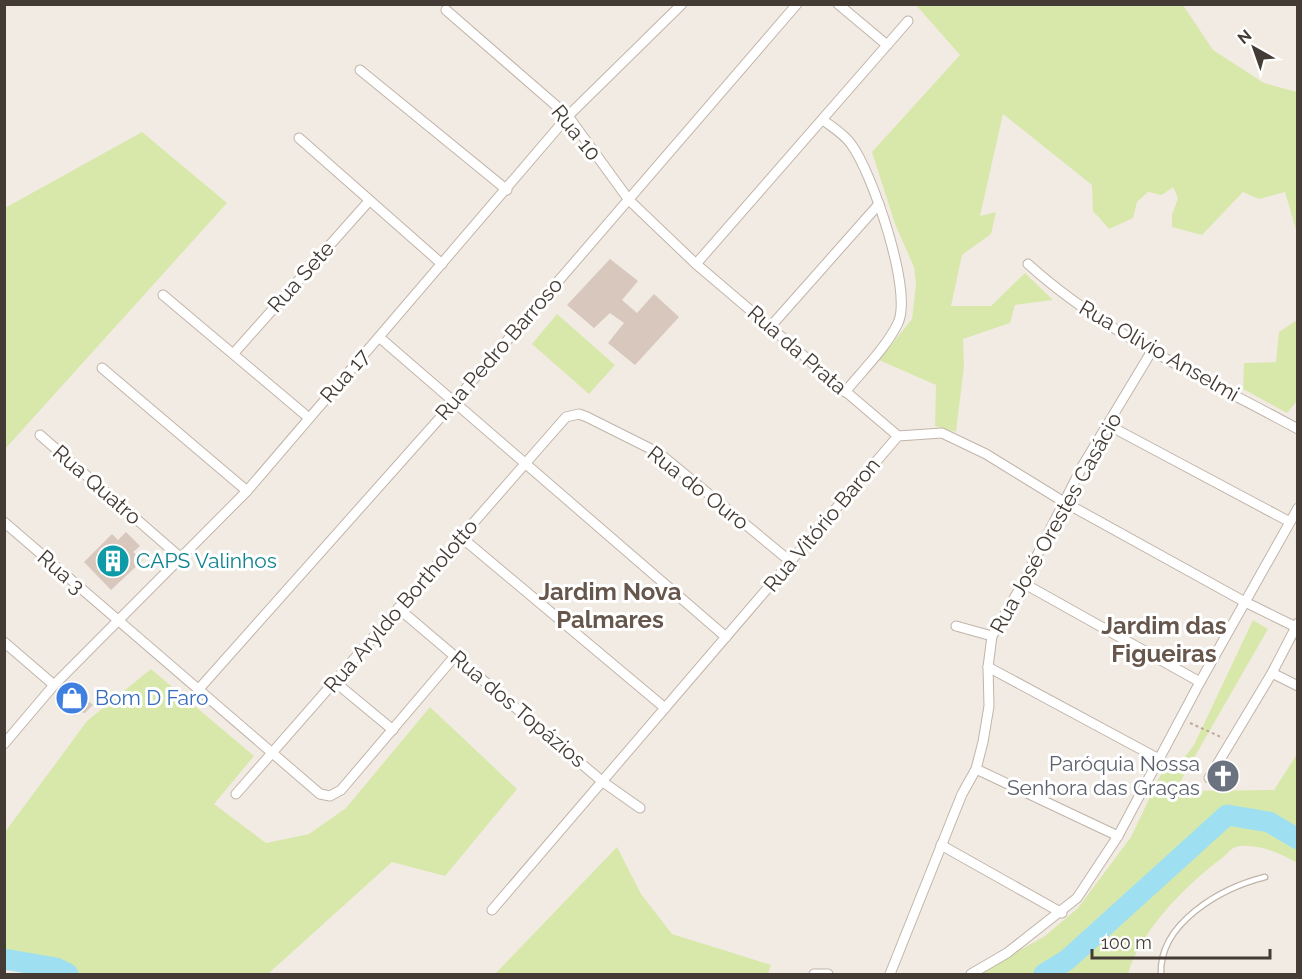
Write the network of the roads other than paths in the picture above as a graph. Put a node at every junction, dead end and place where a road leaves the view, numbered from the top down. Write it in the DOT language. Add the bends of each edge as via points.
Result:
graph roads {
  1 [pos="682,4"];
  2 [pos="797,4"];
  3 [pos="838,4"];
  4 [pos="446,10"];
  5 [pos="908,21"];
  6 [pos="887,45"];
  7 [pos="360,70"];
  8 [pos="568,116"];
  9 [pos="823,120"];
  10 [pos="299,138"];
  11 [pos="507,190"];
  12 [pos="629,200"];
  13 [pos="369,201"];
  14 [pos="879,204"];
  15 [pos="442,264"];
  16 [pos="696,264"];
  17 [pos="1028,264"];
  18 [pos="163,295"];
  19 [pos="771,326"];
  20 [pos="379,337"];
  21 [pos="1153,349"];
  22 [pos="234,353"];
  23 [pos="102,368"];
  24 [pos="845,392"];
  25 [pos="454,401"];
  26 [pos="566,417"];
  27 [pos="309,418"];
  28 [pos="1108,425"];
  29 [pos="1298,429"];
  30 [pos="40,435"];
  31 [pos="898,436"];
  32 [pos="524,465"];
  33 [pos="247,491"];
  34 [pos="1064,502"];
  35 [pos="1298,508"];
  36 [pos="4,522"];
  37 [pos="1290,522"];
  38 [pos="461,537"];
  39 [pos="181,558"];
  40 [pos="791,562"];
  41 [pos="1023,583"];
  42 [pos="1245,602"];
  43 [pos="398,608"];
  44 [pos="117,621"];
  45 [pos="1297,625"];
  46 [pos="956,626"];
  47 [pos="992,636"];
  48 [pos="726,638"];
  49 [pos="4,642"];
  50 [pos="455,656"];
  51 [pos="988,667"];
  52 [pos="1272,673"];
  53 [pos="335,682"];
  54 [pos="1200,682"];
  55 [pos="54,685"];
  56 [pos="1298,686"];
  57 [pos="198,690"];
  58 [pos="665,708"];
  59 [pos="393,730"];
  60 [pos="4,744"];
  61 [pos="273,752"];
  62 [pos="1159,759"];
  63 [pos="976,769"];
  64 [pos="1209,778"];
  65 [pos="603,782"];
  66 [pos="236,794"];
  67 [pos="639,808"];
  68 [pos="1118,836"];
  69 [pos="941,845"];
  70 [pos="1265,877"];
  71 [pos="492,910"];
  72 [pos="1062,913"];
  73 [pos="814,975"];
  74 [pos="828,975"];
  75 [pos="890,975"];
  76 [pos="971,975"];
  77 [pos="1161,975"];
  1 -- 8 [label="street, Rua 17"];
  2 -- 12 [label="street, Rua Pedro Barroso"];
  3 -- 6 [label="street"];
  4 -- 8 [label="street, Rua 10"];
  5 -- 6 [label="street"];
  6 -- 9 [label="street"];
  7 -- 11 [label="street"];
  8 -- 11 [label="street, Rua 17"];
  8 -- 12 [label="street, Rua 10"];
  9 -- 14 [label="street" via="849,141 857,153"];
  9 -- 16 [label="street"];
  10 -- 13 [label="street"];
  11 -- 15 [label="street, Rua 17"];
  12 -- 16 [label="street, Rua 10"];
  12 -- 25 [label="street, Rua Pedro Barroso"];
  13 -- 15 [label="street"];
  13 -- 22 [label="street, Rua Sete"];
  14 -- 19 [label="street"];
  14 -- 24 [label="street" via="895,262 901,302 899,321"];
  15 -- 20 [label="street, Rua 17"];
  16 -- 19 [label="street, Rua da Prata"];
  17 -- 21 [label="street, Rua Olívio Anselmi" via="1062,294"];
  18 -- 22 [label="street"];
  19 -- 24 [label="street, Rua da Prata"];
  20 -- 25 [label="street"];
  20 -- 27 [label="street, Rua 17"];
  21 -- 28 [label="street, Rua José Orestes Casácio"];
  21 -- 29 [label="street, Rua Olívio Anselmi"];
  22 -- 27 [label="street"];
  23 -- 33 [label="street"];
  24 -- 31 [label="street, Rua da Prata"];
  25 -- 32 [label="street"];
  25 -- 57 [label="street, Rua Pedro Barroso"];
  26 -- 32 [label="street, Rua Aryldo Bortholotto"];
  26 -- 40 [label="street, Rua do Ouro" via="587,417 659,453"];
  27 -- 33 [label="street, Rua 17"];
  28 -- 34 [label="street, Rua José Orestes Casácio"];
  28 -- 37 [label="street"];
  30 -- 39 [label="street, Rua Quatro"];
  31 -- 34 [label="street" via="942,433 986,454"];
  31 -- 40 [label="street, Rua Vitório Baron"];
  32 -- 38 [label="street, Rua Aryldo Bortholotto"];
  32 -- 48 [label="street"];
  33 -- 39 [label="street, Rua 17"];
  34 -- 41 [label="street, Rua José Orestes Casácio"];
  34 -- 42 [label="street"];
  35 -- 37 [label="street"];
  36 -- 44 [label="street, Rua 3"];
  37 -- 42 [label="street"];
  38 -- 43 [label="street, Rua Aryldo Bortholotto"];
  38 -- 58 [label="street"];
  39 -- 44 [label="street, Rua 17"];
  40 -- 48 [label="street, Rua Vitório Baron"];
  41 -- 47 [label="street, Rua José Orestes Casácio"];
  41 -- 54 [label="street"];
  42 -- 45 [label="street"];
  42 -- 54 [label="street"];
  43 -- 50 [label="street, Rua dos Topázios"];
  43 -- 53 [label="street, Rua Aryldo Bortholotto"];
  44 -- 55 [label="street, Rua 17"];
  44 -- 57 [label="street, Rua 3"];
  45 -- 52 [label="street"];
  46 -- 47 [label="street"];
  47 -- 51 [label="street, Rua José Orestes Casácio"];
  48 -- 58 [label="street, Rua Vitório Baron"];
  49 -- 55 [label="street"];
  50 -- 59 [label="street"];
  50 -- 65 [label="street, Rua dos Topázios"];
  51 -- 62 [label="street"];
  51 -- 63 [label="street, Rua José Orestes Casácio" via="989,706"];
  52 -- 56 [label="street"];
  52 -- 64 [label="street"];
  53 -- 59 [label="street"];
  53 -- 61 [label="street, Rua Aryldo Bortholotto"];
  54 -- 62 [label="street"];
  55 -- 60 [label="street, Rua 17"];
  57 -- 61 [label="street, Rua 3"];
  58 -- 65 [label="street, Rua Vitório Baron"];
  59 -- 61 [label="street, Rua 3" via="341,790 330,796 320,794"];
  61 -- 66 [label="street, Rua Aryldo Bortholotto"];
  62 -- 68 [label="street"];
  63 -- 68 [label="street"];
  63 -- 69 [label="street, Rua José Orestes Casácio"];
  65 -- 67 [label="street, Rua dos Topázios"];
  65 -- 71 [label="street, Rua Vitório Baron"];
  68 -- 72 [label="street" via="1077,898"];
  69 -- 72 [label="street"];
  69 -- 75 [label="street, Rua José Orestes Casácio"];
  70 -- 77 [label="lane" via="1237,884 1207,902 1178,928 1160,958"];
  72 -- 76 [label="street"];
  73 -- 74 [label="street"];
}
